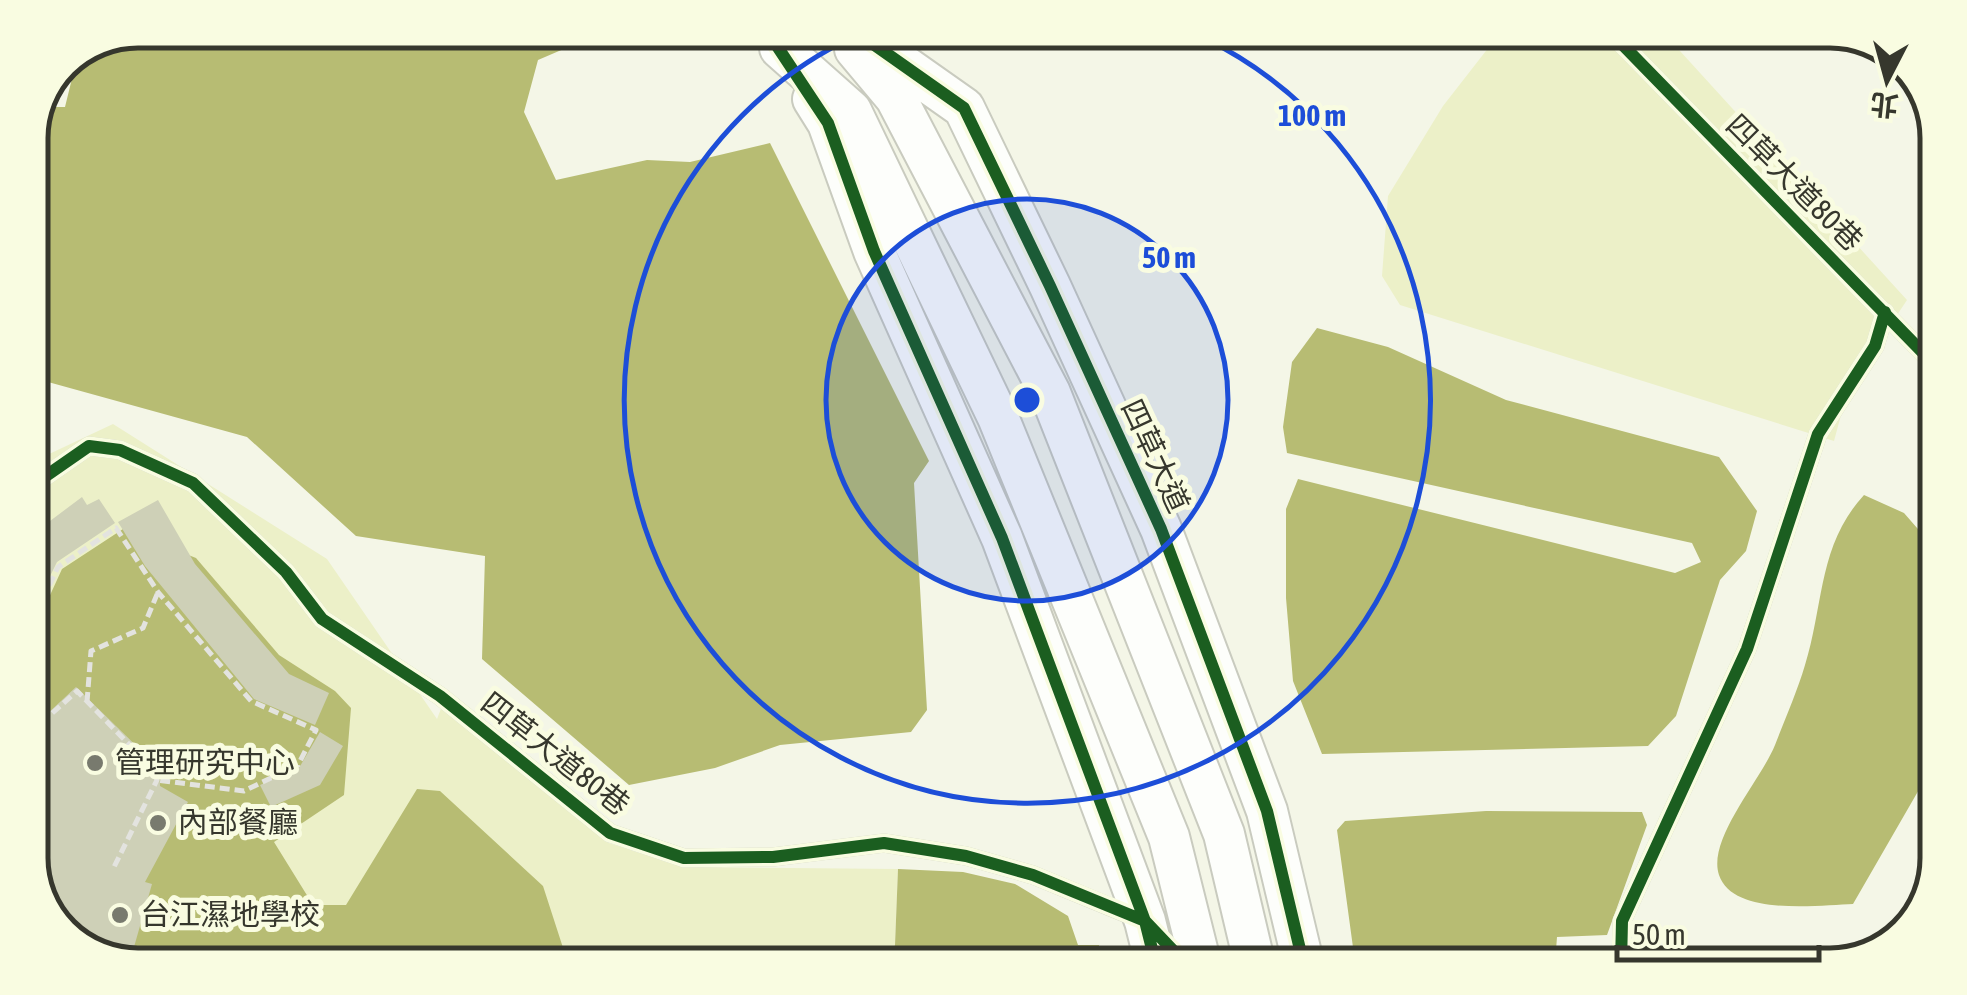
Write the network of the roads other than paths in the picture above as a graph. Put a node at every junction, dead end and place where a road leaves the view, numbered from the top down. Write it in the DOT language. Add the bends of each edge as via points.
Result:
graph roads {
  1 [pos="779,48"];
  2 [pos="782,48"];
  3 [pos="855,48"];
  4 [pos="879,48"];
  5 [pos="1626,48"];
  6 [pos="1885,312"];
  7 [pos="1919,348"];
  8 [pos="48,474"];
  9 [pos="1145,921"];
  10 [pos="1152,948"];
  11 [pos="1171,948"];
  12 [pos="1197,948"];
  13 [pos="1251,948"];
  14 [pos="1300,948"];
  15 [pos="1621,948"];
  1 -- 9 [label="street" via="828,123 874,251 1002,538"];
  2 -- 12 [label="street" via="851,111 998,417 1169,836"];
  3 -- 13 [label="street" via="896,98 1050,393 1224,834"];
  4 -- 14 [label="street, 四草大道" via="964,108 1050,286 1162,529 1267,811"];
  5 -- 6 [label="lane, 四草大道80巷"];
  6 -- 7 [label="lane, 四草大道80巷"];
  6 -- 15 [label="lane" via="1875,346 1818,434 1747,649 1622,921"];
  8 -- 9 [label="lane, 四草大道80巷" via="89,446 120,450 194,484 286,572 322,619 440,696 610,834 684,858 773,857 884,843 966,856 1033,875"];
  9 -- 10 [label="street"];
  9 -- 11 [label="lane, 四草大道80巷"];
}
